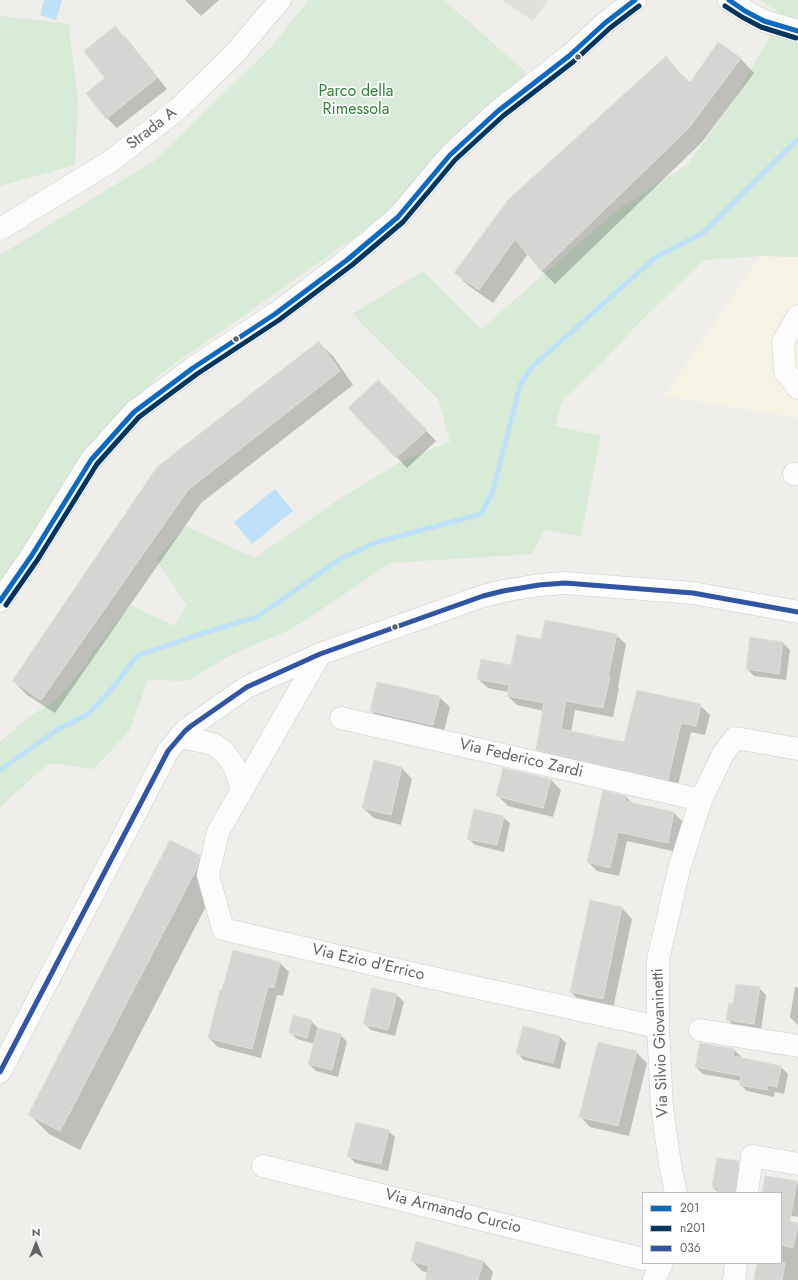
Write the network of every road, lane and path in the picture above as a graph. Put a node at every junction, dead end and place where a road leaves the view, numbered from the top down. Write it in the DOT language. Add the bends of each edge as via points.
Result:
graph roads {
  1 [pos="280,0"];
  2 [pos="635,0"];
  3 [pos="729,0"];
  4 [pos="793,30"];
  5 [pos="0,229"];
  6 [pos="798,316"];
  7 [pos="798,388"];
  8 [pos="0,601"];
  9 [pos="798,612"];
  10 [pos="320,654"];
  11 [pos="341,718"];
  12 [pos="180,738"];
  13 [pos="798,750"];
  14 [pos="242,790"];
  15 [pos="701,800"];
  16 [pos="658,1027"];
  17 [pos="700,1030"];
  18 [pos="798,1046"];
  19 [pos="0,1072"];
  20 [pos="798,1164"];
  21 [pos="263,1166"];
  22 [pos="676,1192"];
  23 [pos="746,1192"];
  24 [pos="642,1258"];
  25 [pos="662,1264"];
  26 [pos="736,1264"];
  27 [pos="654,1280"];
  28 [pos="734,1280"];
  1 -- 5 [label="street, Strada A" via="236,52 178,110 111,161"];
  2 -- 8 [label="street" via="498,111 450,155 398,217 347,260 275,314 193,368 134,412 91,460"];
  3 -- 4 [label="street" via="764,21"];
  6 -- 7 [label="street" via="783,342 785,371"];
  9 -- 10 [label="street" via="693,593 565,583 539,585 483,596"];
  10 -- 12 [label="street" via="247,687 191,726"];
  10 -- 14 [label="street, Via Ezio d'Errico"];
  11 -- 15 [label="street, Via Federico Zardi"];
  12 -- 14 [label="street" via="205,742 224,752 234,766"];
  12 -- 19 [label="street" via="164,758"];
  13 -- 15 [label="street, Via Silvio Giovaninetti" via="735,738 723,754"];
  14 -- 16 [label="street, Via Ezio d'Errico" via="218,832 208,875 224,929"];
  15 -- 16 [label="street, Via Silvio Giovaninetti" via="679,869 658,960"];
  16 -- 22 [label="street, Via Silvio Giovaninetti" via="662,1107"];
  17 -- 18 [label="street"];
  20 -- 23 [label="street" via="752,1156"];
  21 -- 24 [label="street, Via Armando Curcio"];
  25 -- 27 [label="street"];
  26 -- 28 [label="street"];
}
